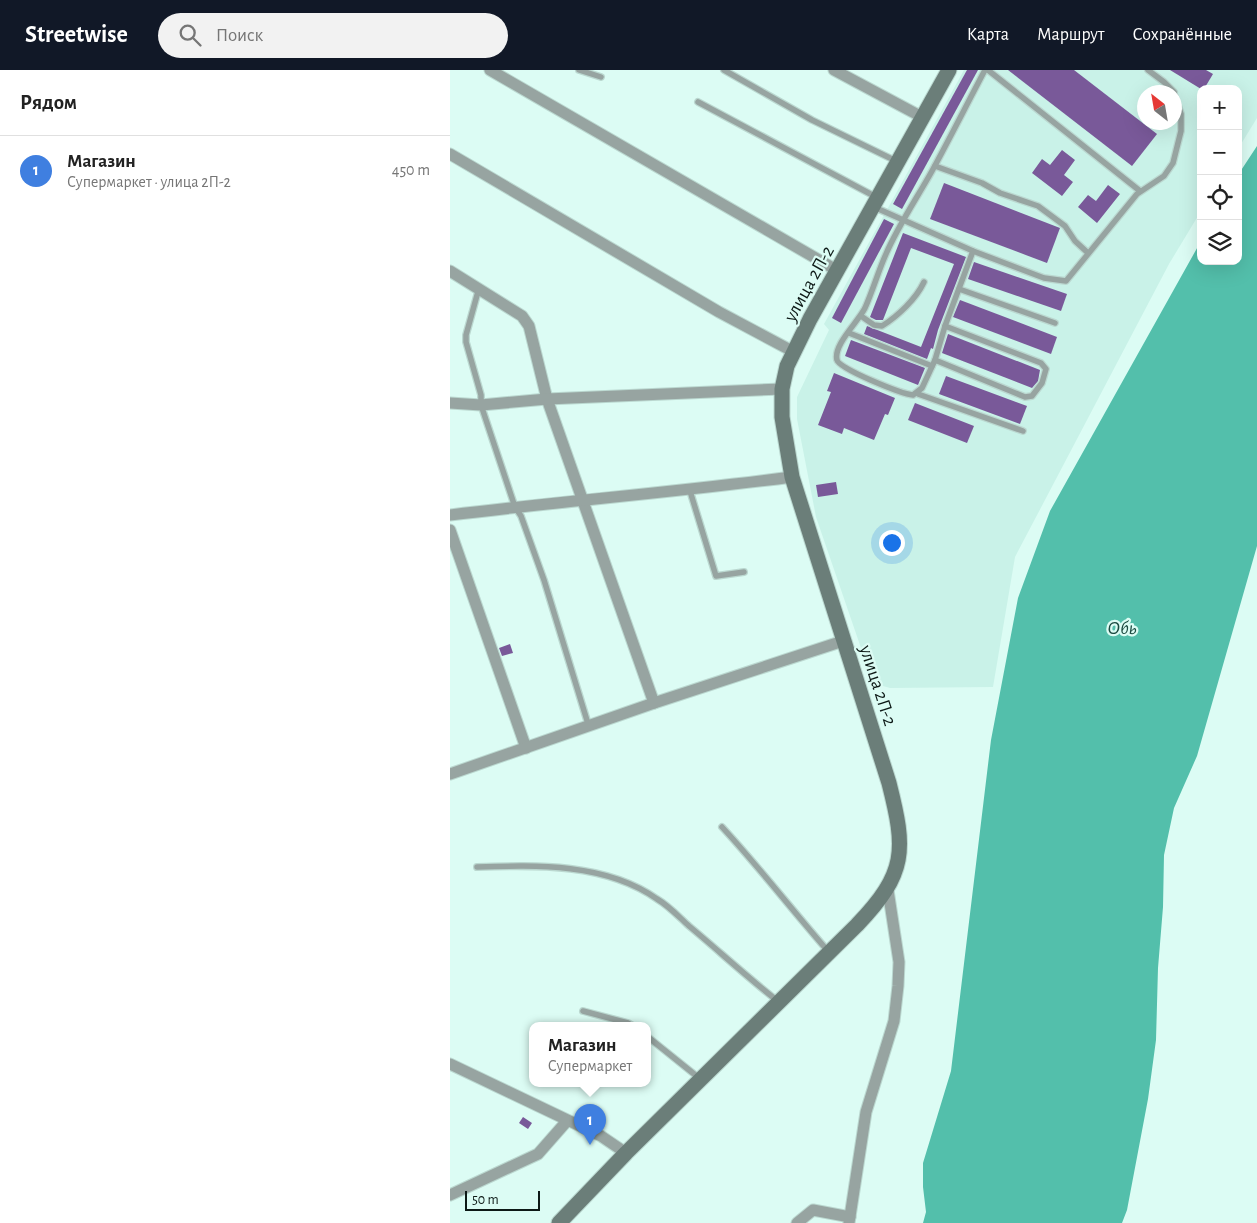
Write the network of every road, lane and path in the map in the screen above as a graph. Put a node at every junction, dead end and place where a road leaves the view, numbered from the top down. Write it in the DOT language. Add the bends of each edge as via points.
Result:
graph roads {
  1 [pos="490,70"];
  2 [pos="579,70"];
  3 [pos="724,70"];
  4 [pos="834,70"];
  5 [pos="948,70"];
  6 [pos="986,70"];
  7 [pos="1148,70"];
  8 [pos="504,74"];
  9 [pos="601,77"];
  10 [pos="1167,85"];
  11 [pos="698,102"];
  12 [pos="922,116"];
  13 [pos="1182,130"];
  14 [pos="450,154"];
  15 [pos="898,162"];
  16 [pos="935,166"];
  17 [pos="1140,191"];
  18 [pos="876,202"];
  19 [pos="905,220"];
  20 [pos="972,251"];
  21 [pos="1088,253"];
  22 [pos="450,271"];
  23 [pos="838,271"];
  24 [pos="924,282"];
  25 [pos="479,288"];
  26 [pos="959,289"];
  27 [pos="861,316"];
  28 [pos="1055,323"];
  29 [pos="945,326"];
  30 [pos="849,332"];
  31 [pos="794,352"];
  32 [pos="933,363"];
  33 [pos="782,389"];
  34 [pos="918,394"];
  35 [pos="547,399"];
  36 [pos="450,402"];
  37 [pos="481,405"];
  38 [pos="1023,432"];
  39 [pos="792,477"];
  40 [pos="690,491"];
  41 [pos="583,499"];
  42 [pos="514,507"];
  43 [pos="450,515"];
  44 [pos="450,530"];
  45 [pos="744,572"];
  46 [pos="843,641"];
  47 [pos="654,702"];
  48 [pos="589,727"];
  49 [pos="526,748"];
  50 [pos="450,774"];
  51 [pos="722,827"];
  52 [pos="477,866"];
  53 [pos="888,890"];
  54 [pos="829,952"];
  55 [pos="779,1002"];
  56 [pos="583,1011"];
  57 [pos="624,1022"];
  58 [pos="651,1039"];
  59 [pos="450,1064"];
  60 [pos="700,1080"];
  61 [pos="567,1121"];
  62 [pos="626,1153"];
  63 [pos="450,1195"];
  64 [pos="850,1220"];
  65 [pos="559,1223"];
  66 [pos="797,1223"];
  1 -- 8 [label="street"];
  2 -- 9 [label="lane"];
  3 -- 15 [label="lane" via="812,120"];
  4 -- 12 [label="street"];
  5 -- 12 [label="main road, улица 2П-2"];
  6 -- 16 [label="lane"];
  6 -- 17 [label="lane"];
  7 -- 10 [label="lane"];
  8 -- 23 [label="street"];
  11 -- 18 [label="lane"];
  12 -- 15 [label="main road, улица 2П-2"];
  13 -- 17 [label="lane" via="1173,163 1164,176"];
  14 -- 31 [label="street" via="719,312"];
  15 -- 18 [label="main road, улица 2П-2"];
  16 -- 19 [label="lane"];
  16 -- 21 [label="lane" via="1038,206 1065,226"];
  17 -- 21 [label="lane"];
  18 -- 19 [label="lane"];
  18 -- 23 [label="main road, улица 2П-2"];
  19 -- 20 [label="lane"];
  19 -- 27 [label="lane" via="886,254"];
  20 -- 21 [label="lane" via="1058,281 1066,281 1072,276"];
  20 -- 26 [label="lane"];
  22 -- 25 [label="street"];
  23 -- 31 [label="main road, улица 2П-2"];
  24 -- 27 [label="lane" via="902,310 882,326 874,325"];
  25 -- 35 [label="street" via="522,316 529,326"];
  25 -- 37 [label="lane" via="466,335"];
  26 -- 28 [label="lane"];
  26 -- 29 [label="lane"];
  27 -- 30 [label="lane"];
  29 -- 32 [label="lane"];
  29 -- 32 [label="lane" via="1041,363 1046,369 1045,377 1032,396 1025,396"];
  30 -- 32 [label="lane"];
  30 -- 34 [label="lane" via="836,352 837,362 842,368 903,394"];
  31 -- 33 [label="main road, улица 2П-2"];
  32 -- 34 [label="lane"];
  33 -- 35 [label="street"];
  33 -- 39 [label="main road, улица 2П-2" via="782,418"];
  34 -- 38 [label="lane"];
  35 -- 37 [label="street"];
  35 -- 41 [label="street"];
  36 -- 37 [label="street"];
  37 -- 42 [label="lane"];
  39 -- 40 [label="street"];
  39 -- 46 [label="main road, улица 2П-2"];
  40 -- 41 [label="street"];
  40 -- 45 [label="lane" via="716,576"];
  41 -- 42 [label="street"];
  41 -- 47 [label="street"];
  42 -- 43 [label="street"];
  42 -- 48 [label="lane" via="521,516 544,580"];
  44 -- 49 [label="street"];
  46 -- 47 [label="street"];
  46 -- 53 [label="main road, улица 2П-2" via="890,782 900,826 899,857"];
  47 -- 48 [label="street"];
  48 -- 49 [label="street"];
  49 -- 50 [label="street"];
  51 -- 54 [label="lane"];
  52 -- 55 [label="lane" via="554,866 603,876 639,888 658,899"];
  53 -- 54 [label="main road, улица 2П-2"];
  53 -- 64 [label="street" via="899,962 894,1021 866,1112"];
  54 -- 55 [label="main road, улица 2П-2"];
  55 -- 60 [label="main road, улица 2П-2"];
  56 -- 57 [label="lane"];
  58 -- 60 [label="lane"];
  59 -- 61 [label="street"];
  60 -- 62 [label="main road, улица 2П-2"];
  61 -- 62 [label="street" via="601,1136"];
  61 -- 63 [label="street" via="538,1154"];
  62 -- 65 [label="main road, улица 2П-2"];
  64 -- 66 [label="street" via="813,1210"];
}
